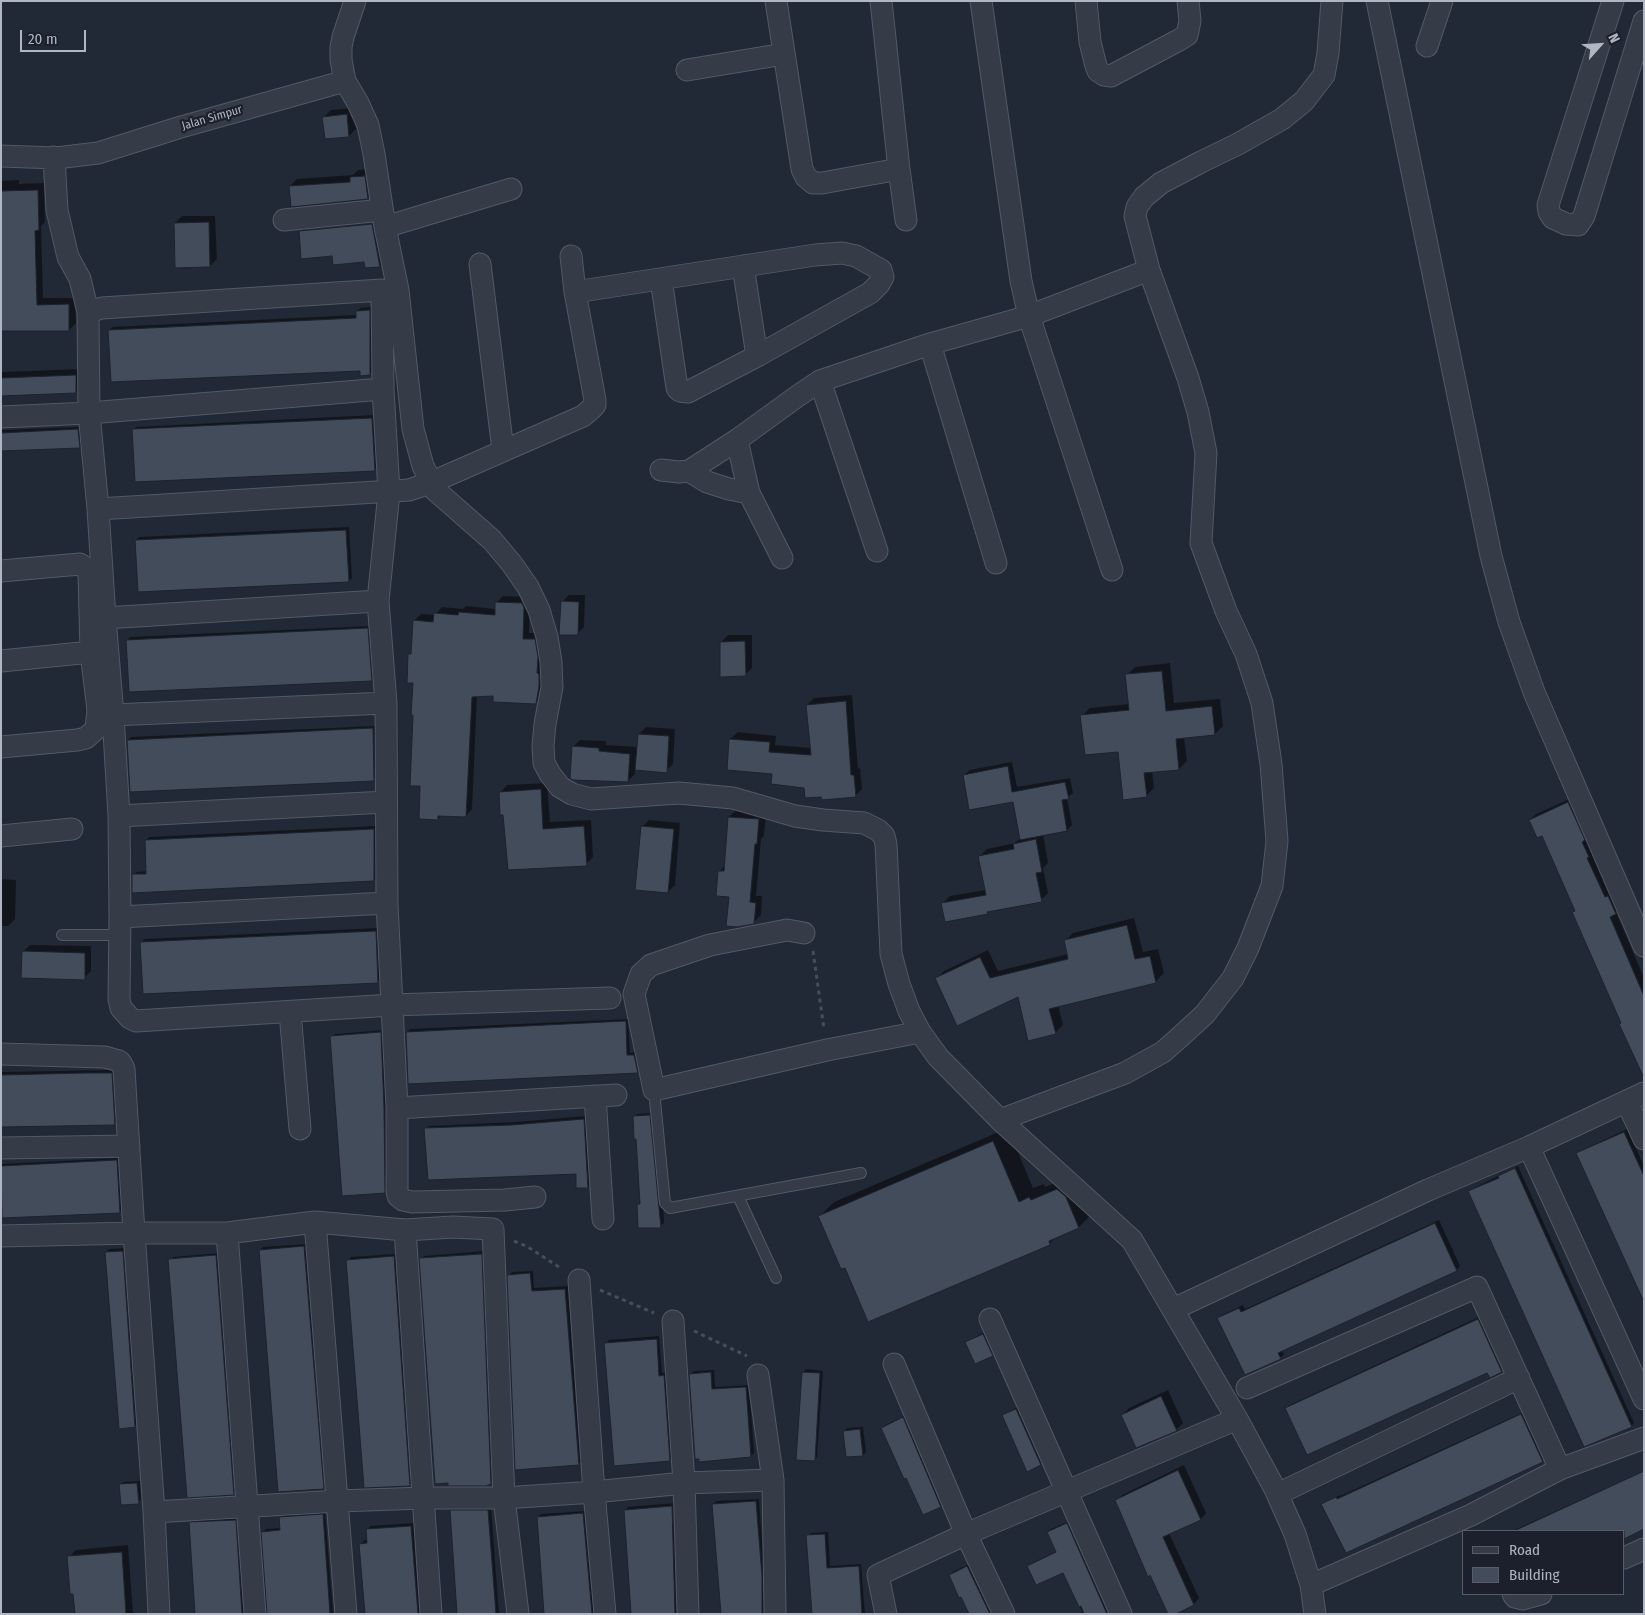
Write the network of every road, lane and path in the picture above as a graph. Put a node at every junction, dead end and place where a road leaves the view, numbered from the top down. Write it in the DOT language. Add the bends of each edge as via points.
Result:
graph roads {
  1 [pos="355,1"];
  2 [pos="776,1"];
  3 [pos="881,1"];
  4 [pos="981,1"];
  5 [pos="1086,1"];
  6 [pos="1188,1"];
  7 [pos="1332,1"];
  8 [pos="1377,1"];
  9 [pos="1442,1"];
  10 [pos="1613,1"];
  11 [pos="1644,21"];
  12 [pos="1426,46"];
  13 [pos="784,54"];
  14 [pos="688,70"];
  15 [pos="345,81"];
  16 [pos="1,156"];
  17 [pos="54,157"];
  18 [pos="899,169"];
  19 [pos="511,189"];
  20 [pos="383,219"];
  21 [pos="284,220"];
  22 [pos="906,220"];
  23 [pos="571,256"];
  24 [pos="480,264"];
  25 [pos="743,266"];
  26 [pos="1149,270"];
  27 [pos="661,279"];
  28 [pos="575,292"];
  29 [pos="88,312"];
  30 [pos="1028,316"];
  31 [pos="930,344"];
  32 [pos="757,356"];
  33 [pos="820,382"];
  34 [pos="383,389"];
  35 [pos="89,413"];
  36 [pos="1,417"];
  37 [pos="737,440"];
  38 [pos="504,450"];
  39 [pos="661,470"];
  40 [pos="689,471"];
  41 [pos="430,482"];
  42 [pos="389,492"];
  43 [pos="748,492"];
  44 [pos="98,509"];
  45 [pos="877,551"];
  46 [pos="782,558"];
  47 [pos="996,563"];
  48 [pos="1112,570"];
  49 [pos="1,571"];
  50 [pos="378,601"];
  51 [pos="105,618"];
  52 [pos="91,652"];
  53 [pos="1,661"];
  54 [pos="386,703"];
  55 [pos="113,715"];
  56 [pos="1,747"];
  57 [pos="386,802"];
  58 [pos="119,816"];
  59 [pos="72,829"];
  60 [pos="1,836"];
  61 [pos="387,903"];
  62 [pos="120,926"];
  63 [pos="804,933"];
  64 [pos="62,935"];
  65 [pos="1644,946"];
  66 [pos="610,998"];
  67 [pos="392,1005"];
  68 [pos="290,1012"];
  69 [pos="920,1032"];
  70 [pos="827,1050"];
  71 [pos="1,1054"];
  72 [pos="654,1090"];
  73 [pos="616,1095"];
  74 [pos="595,1096"];
  75 [pos="1635,1098"];
  76 [pos="397,1108"];
  77 [pos="1000,1120"];
  78 [pos="300,1129"];
  79 [pos="1644,1139"];
  80 [pos="129,1146"];
  81 [pos="1529,1147"];
  82 [pos="1,1148"];
  83 [pos="861,1173"];
  84 [pos="738,1196"];
  85 [pos="535,1197"];
  86 [pos="603,1219"];
  87 [pos="315,1222"];
  88 [pos="405,1230"];
  89 [pos="493,1230"];
  90 [pos="134,1233"];
  91 [pos="227,1233"];
  92 [pos="1,1236"];
  93 [pos="776,1278"];
  94 [pos="579,1280"];
  95 [pos="1180,1306"];
  96 [pos="990,1319"];
  97 [pos="673,1321"];
  98 [pos="894,1364"];
  99 [pos="758,1376"];
  100 [pos="1519,1378"];
  101 [pos="1247,1388"];
  102 [pos="1644,1399"];
  103 [pos="1237,1419"];
  104 [pos="1644,1438"];
  105 [pos="1560,1469"];
  106 [pos="772,1480"];
  107 [pos="684,1482"];
  108 [pos="1288,1489"];
  109 [pos="594,1492"];
  110 [pos="1067,1492"];
  111 [pos="424,1498"];
  112 [pos="504,1498"];
  113 [pos="338,1501"];
  114 [pos="248,1508"];
  115 [pos="154,1512"];
  116 [pos="1476,1523"];
  117 [pos="966,1534"];
  118 [pos="1644,1549"];
  119 [pos="1625,1558"];
  120 [pos="1312,1585"];
  121 [pos="1514,1595"];
  122 [pos="1537,1595"];
  123 [pos="159,1614"];
  124 [pos="255,1614"];
  125 [pos="346,1614"];
  126 [pos="431,1614"];
  127 [pos="518,1614"];
  128 [pos="605,1614"];
  129 [pos="688,1614"];
  130 [pos="775,1614"];
  131 [pos="886,1614"];
  132 [pos="1004,1614"];
  133 [pos="1121,1614"];
  134 [pos="1315,1614"];
  1 -- 15 [label="street" via="342,37 341,60"];
  2 -- 13 [label="street"];
  3 -- 18 [label="street"];
  4 -- 30 [label="street"];
  5 -- 6 [label="street" via="1096,66 1104,75 1111,76 1187,34 1190,21"];
  7 -- 26 [label="street" via="1324,75 1304,102 1267,128 1161,183 1137,207 1135,216"];
  8 -- 65 [label="street" via="1491,556 1509,622 1534,692"];
  9 -- 12 [label="street"];
  10 -- 11 [label="street" via="1548,205 1548,212 1553,218 1566,224 1578,225 1584,216"];
  13 -- 14 [label="street"];
  13 -- 18 [label="street" via="806,178 822,183"];
  15 -- 17 [label="street, Jalan Simpur" via="98,153"];
  15 -- 20 [label="street" via="368,125"];
  16 -- 17 [label="street, Jalan Simpur"];
  17 -- 29 [label="street" via="57,210 68,257 80,279"];
  18 -- 22 [label="street"];
  19 -- 20 [label="street"];
  20 -- 21 [label="street"];
  20 -- 41 [label="street" via="398,290 413,429 418,454"];
  23 -- 28 [label="street"];
  24 -- 38 [label="street"];
  25 -- 27 [label="street"];
  25 -- 32 [label="street"];
  25 -- 32 [label="street" via="842,253 871,263 881,270 883,277 870,293"];
  26 -- 30 [label="street"];
  26 -- 77 [label="street" via="1188,378 1206,454 1201,543 1246,654 1262,703 1277,841 1272,886 1233,978 1205,1014 1163,1052 1125,1073"];
  27 -- 28 [label="street"];
  27 -- 32 [label="street" via="676,384 680,391 688,392"];
  28 -- 38 [label="street" via="594,405 583,416"];
  29 -- 34 [label="street" via="102,308 382,290"];
  29 -- 35 [label="street"];
  30 -- 31 [label="street"];
  30 -- 48 [label="street"];
  31 -- 33 [label="street"];
  31 -- 47 [label="street"];
  33 -- 37 [label="street"];
  33 -- 45 [label="street"];
  34 -- 35 [label="street"];
  34 -- 42 [label="street"];
  35 -- 36 [label="street"];
  35 -- 44 [label="street"];
  37 -- 40 [label="street"];
  37 -- 43 [label="street"];
  38 -- 41 [label="street"];
  39 -- 40 [label="street"];
  40 -- 43 [label="street" via="707,482"];
  41 -- 42 [label="street" via="409,490"];
  41 -- 69 [label="street" via="444,499 492,540 528,587 539,610 548,638 552,687 545,724 544,763 560,787 591,799 679,793 733,798 795,816 864,823 878,830 886,844 891,954 909,1012"];
  42 -- 44 [label="street"];
  42 -- 50 [label="street"];
  43 -- 46 [label="street"];
  44 -- 51 [label="street"];
  49 -- 52 [label="street" via="80,564 86,568 89,575"];
  50 -- 51 [label="street"];
  50 -- 54 [label="street"];
  51 -- 55 [label="street"];
  52 -- 53 [label="street"];
  52 -- 56 [label="street" via="98,710 98,725 92,733 77,740"];
  54 -- 55 [label="street"];
  54 -- 57 [label="street"];
  55 -- 58 [label="street"];
  57 -- 58 [label="street"];
  57 -- 61 [label="street"];
  58 -- 62 [label="street"];
  59 -- 60 [label="street"];
  61 -- 62 [label="street"];
  61 -- 67 [label="street"];
  62 -- 64 [label="lane"];
  62 -- 68 [label="street" via="119,998 121,1008 130,1018 136,1021"];
  63 -- 70 [label="path" via="812,944"];
  63 -- 72 [label="street" via="787,930 710,945 651,965 641,974 634,994"];
  66 -- 67 [label="street"];
  67 -- 68 [label="street"];
  67 -- 76 [label="street"];
  68 -- 78 [label="street"];
  69 -- 70 [label="street"];
  69 -- 77 [label="street" via="938,1057"];
  70 -- 72 [label="street"];
  71 -- 80 [label="street" via="119,1060 124,1069"];
  72 -- 84 [label="lane" via="666,1206 676,1208"];
  73 -- 74 [label="street"];
  74 -- 76 [label="street"];
  74 -- 86 [label="street"];
  75 -- 79 [label="street"];
  75 -- 81 [label="street"];
  76 -- 85 [label="street" via="396,1191 403,1200"];
  77 -- 103 [label="street" via="1132,1240"];
  80 -- 82 [label="street"];
  80 -- 90 [label="street"];
  81 -- 95 [label="street" via="1428,1190"];
  81 -- 102 [label="street"];
  83 -- 84 [label="lane"];
  84 -- 93 [label="lane"];
  87 -- 88 [label="street"];
  87 -- 91 [label="street"];
  87 -- 113 [label="street"];
  88 -- 89 [label="street" via="453,1227"];
  88 -- 111 [label="street"];
  89 -- 94 [label="path" via="541,1254"];
  89 -- 112 [label="street"];
  90 -- 91 [label="street"];
  90 -- 92 [label="street"];
  90 -- 115 [label="street"];
  91 -- 114 [label="street"];
  94 -- 97 [label="path"];
  94 -- 109 [label="street"];
  96 -- 110 [label="street"];
  97 -- 99 [label="path" via="750,1358"];
  97 -- 107 [label="street"];
  98 -- 117 [label="street"];
  99 -- 106 [label="street"];
  100 -- 101 [label="street" via="1477,1287"];
  100 -- 105 [label="street"];
  100 -- 108 [label="street"];
  103 -- 110 [label="street"];
  103 -- 120 [label="street" via="1296,1534"];
  104 -- 105 [label="street"];
  105 -- 116 [label="street"];
  106 -- 107 [label="street"];
  106 -- 130 [label="street"];
  107 -- 109 [label="street"];
  107 -- 129 [label="street"];
  109 -- 112 [label="street"];
  109 -- 128 [label="street"];
  110 -- 117 [label="street"];
  110 -- 133 [label="street"];
  111 -- 112 [label="street"];
  111 -- 113 [label="street"];
  111 -- 126 [label="street"];
  112 -- 127 [label="street"];
  113 -- 114 [label="street"];
  113 -- 125 [label="street"];
  114 -- 115 [label="street"];
  114 -- 124 [label="street"];
  115 -- 123 [label="street"];
  116 -- 120 [label="street"];
  117 -- 131 [label="street" via="878,1575"];
  117 -- 132 [label="street"];
  118 -- 119 [label="street"];
  120 -- 134 [label="street"];
  121 -- 122 [label="street" via="1523,1599"];
}
